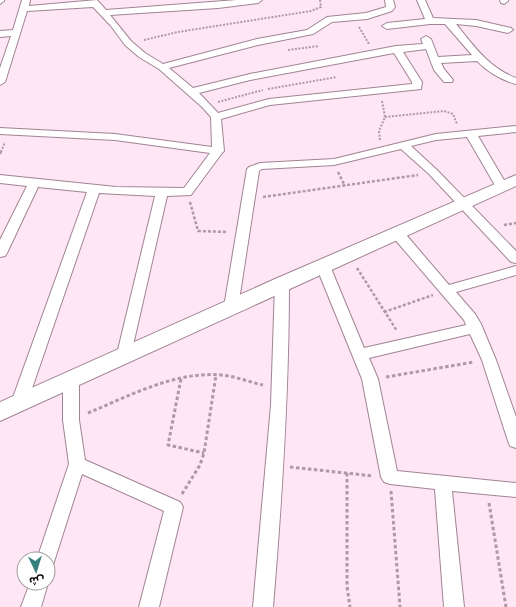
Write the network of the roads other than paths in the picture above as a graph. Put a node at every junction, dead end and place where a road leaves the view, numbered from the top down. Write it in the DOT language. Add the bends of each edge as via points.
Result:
graph roads {
  1 [pos="258,0"];
  2 [pos="389,0"];
  3 [pos="421,0"];
  4 [pos="94,2"];
  5 [pos="26,5"];
  6 [pos="102,12"];
  7 [pos="430,21"];
  8 [pos="448,21"];
  9 [pos="387,26"];
  10 [pos="508,30"];
  11 [pos="17,33"];
  12 [pos="0,34"];
  13 [pos="396,49"];
  14 [pos="478,58"];
  15 [pos="4,60"];
  16 [pos="434,60"];
  17 [pos="162,67"];
  18 [pos="448,80"];
  19 [pos="516,81"];
  20 [pos="0,82"];
  21 [pos="191,92"];
  22 [pos="216,117"];
  23 [pos="0,131"];
  24 [pos="514,131"];
  25 [pos="467,134"];
  26 [pos="403,145"];
  27 [pos="218,151"];
  28 [pos="0,179"];
  29 [pos="34,183"];
  30 [pos="509,184"];
  31 [pos="94,190"];
  32 [pos="162,193"];
  33 [pos="464,204"];
  34 [pos="397,233"];
  35 [pos="0,253"];
  36 [pos="516,259"];
  37 [pos="323,266"];
  38 [pos="516,270"];
  39 [pos="282,284"];
  40 [pos="447,290"];
  41 [pos="231,307"];
  42 [pos="476,328"];
  43 [pos="124,354"];
  44 [pos="360,354"];
  45 [pos="71,379"];
  46 [pos="10,407"];
  47 [pos="516,441"];
  48 [pos="77,464"];
  49 [pos="443,482"];
  50 [pos="516,490"];
  51 [pos="49,551"];
  52 [pos="36,591"];
  53 [pos="31,607"];
  54 [pos="149,607"];
  55 [pos="262,607"];
  56 [pos="454,607"];
  1 -- 6 [label="street"];
  2 -- 17 [label="street" via="389,9 374,14 330,19 310,32 257,42"];
  3 -- 7 [label="street"];
  4 -- 5 [label="street"];
  4 -- 6 [label="street"];
  5 -- 11 [label="street"];
  6 -- 17 [label="street" via="128,43"];
  7 -- 8 [label="street"];
  7 -- 9 [label="street"];
  8 -- 10 [label="street" via="476,23"];
  8 -- 14 [label="street"];
  11 -- 12 [label="street"];
  11 -- 15 [label="street"];
  13 -- 16 [label="street" via="427,42"];
  13 -- 21 [label="street" via="250,77"];
  13 -- 22 [label="street" via="418,86 269,102"];
  14 -- 16 [label="street"];
  14 -- 19 [label="street" via="501,75"];
  15 -- 20 [label="street"];
  16 -- 18 [label="street"];
  17 -- 21 [label="street"];
  21 -- 22 [label="street"];
  22 -- 27 [label="street"];
  23 -- 27 [label="street" via="115,137"];
  24 -- 25 [label="street"];
  25 -- 26 [label="street" via="436,137"];
  25 -- 30 [label="street"];
  26 -- 33 [label="street"];
  26 -- 41 [label="street" via="334,162 253,169"];
  27 -- 32 [label="street" via="187,192"];
  28 -- 29 [label="street"];
  29 -- 31 [label="street"];
  29 -- 35 [label="street"];
  30 -- 33 [label="street"];
  31 -- 32 [label="street"];
  31 -- 46 [label="street"];
  32 -- 43 [label="street"];
  33 -- 34 [label="street"];
  33 -- 36 [label="street"];
  34 -- 37 [label="street"];
  34 -- 40 [label="street"];
  37 -- 39 [label="street"];
  37 -- 44 [label="street"];
  38 -- 40 [label="street"];
  39 -- 41 [label="street"];
  39 -- 55 [label="street" via="276,466"];
  40 -- 42 [label="street"];
  41 -- 43 [label="street"];
  42 -- 44 [label="street"];
  42 -- 47 [label="street"];
  43 -- 45 [label="street"];
  44 -- 49 [label="street" via="370,379 390,477"];
  45 -- 46 [label="street"];
  45 -- 48 [label="street" via="71,420"];
  48 -- 51 [label="street"];
  48 -- 54 [label="street" via="174,507"];
  49 -- 50 [label="street"];
  49 -- 56 [label="street"];
  52 -- 53 [label="street"];
}
